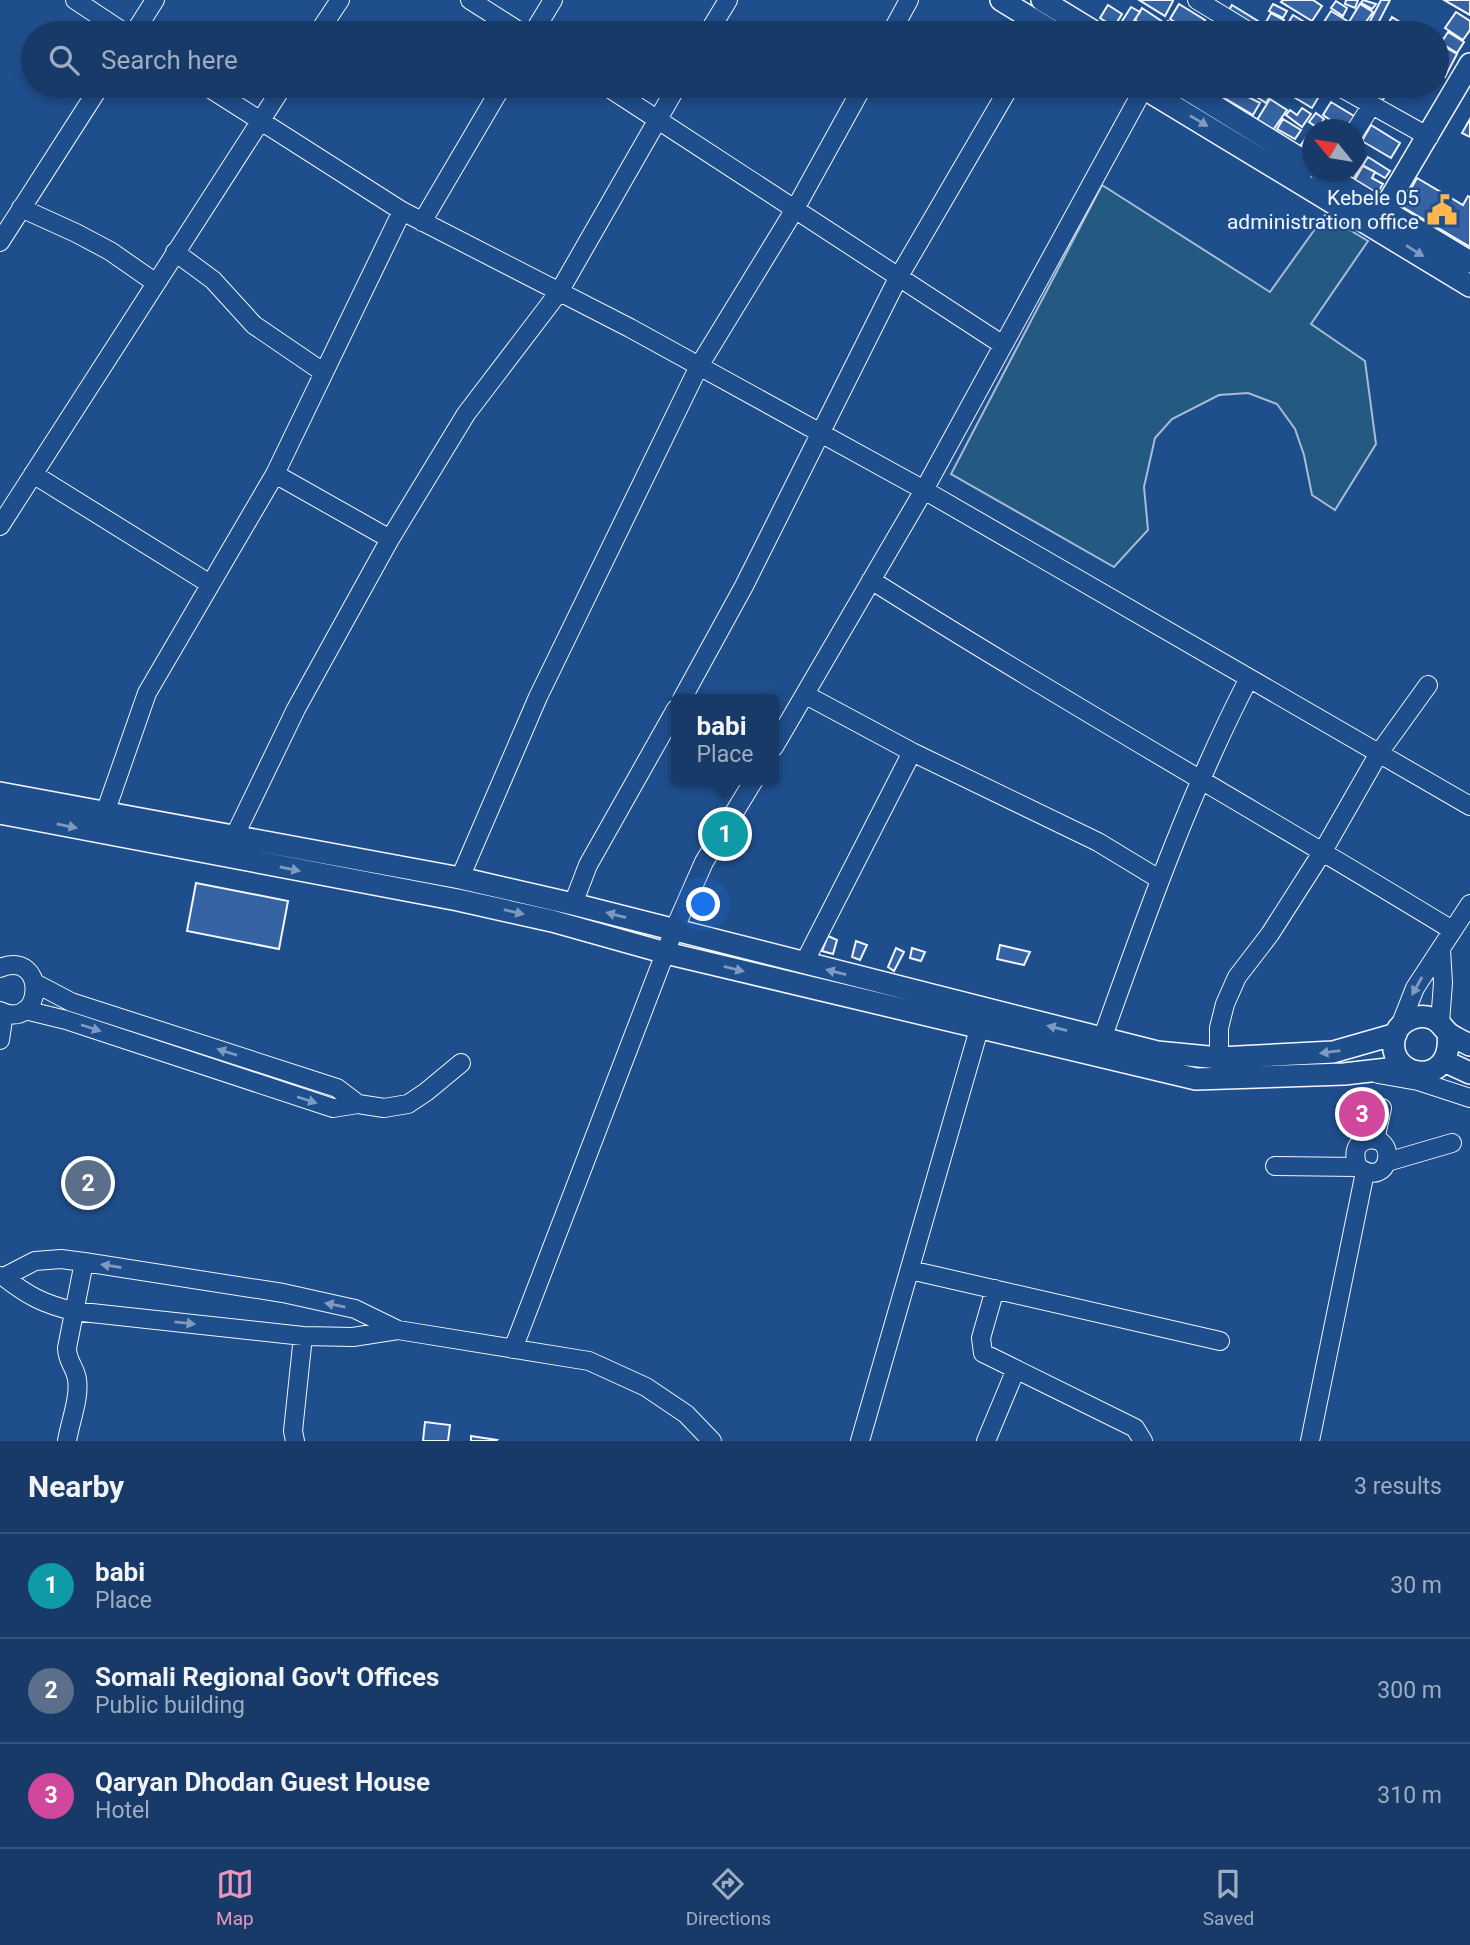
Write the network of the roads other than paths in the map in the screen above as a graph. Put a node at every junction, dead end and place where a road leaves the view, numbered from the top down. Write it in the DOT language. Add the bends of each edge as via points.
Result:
graph roads {
  1 [pos="75,0"];
  2 [pos="155,0"];
  3 [pos="340,0"];
  4 [pos="470,0"];
  5 [pos="553,0"];
  6 [pos="728,0"];
  7 [pos="909,0"];
  8 [pos="1000,0"];
  9 [pos="1197,0"];
  10 [pos="1051,3"];
  11 [pos="107,21"];
  12 [pos="142,21"];
  13 [pos="326,21"];
  14 [pos="503,21"];
  15 [pos="540,21"];
  16 [pos="715,21"];
  17 [pos="898,21"];
  18 [pos="1031,21"];
  19 [pos="1078,21"];
  20 [pos="1231,21"];
  21 [pos="1470,64"];
  22 [pos="1470,90"];
  23 [pos="92,98"];
  24 [pos="225,98"];
  25 [pos="276,98"];
  26 [pos="495,98"];
  27 [pos="626,98"];
  28 [pos="670,98"];
  29 [pos="856,98"];
  30 [pos="1003,98"];
  31 [pos="1136,98"];
  32 [pos="1162,98"];
  33 [pos="1201,98"];
  34 [pos="1358,98"];
  35 [pos="1371,106"];
  36 [pos="658,118"];
  37 [pos="1363,119"];
  38 [pos="261,121"];
  39 [pos="1429,137"];
  40 [pos="1302,158"];
  41 [pos="1336,182"];
  42 [pos="21,208"];
  43 [pos="795,209"];
  44 [pos="402,211"];
  45 [pos="422,222"];
  46 [pos="1385,222"];
  47 [pos="0,243"];
  48 [pos="175,252"];
  49 [pos="1470,262"];
  50 [pos="898,278"];
  51 [pos="156,283"];
  52 [pos="1470,285"];
  53 [pos="559,292"];
  54 [pos="1003,345"];
  55 [pos="699,366"];
  56 [pos="323,372"];
  57 [pos="822,433"];
  58 [pos="33,474"];
  59 [pos="275,474"];
  60 [pos="924,490"];
  61 [pos="0,526"];
  62 [pos="390,539"];
  63 [pos="871,580"];
  64 [pos="210,584"];
  65 [pos="1250,678"];
  66 [pos="1428,685"];
  67 [pos="685,694"];
  68 [pos="806,695"];
  69 [pos="671,718"];
  70 [pos="779,739"];
  71 [pos="912,752"];
  72 [pos="1379,753"];
  73 [pos="1200,779"];
  74 [pos="751,785"];
  75 [pos="0,793"];
  76 [pos="1470,806"];
  77 [pos="0,813"];
  78 [pos="105,813"];
  79 [pos="235,835"];
  80 [pos="1323,851"];
  81 [pos="460,877"];
  82 [pos="1159,879"];
  83 [pos="573,904"];
  84 [pos="1470,904"];
  85 [pos="674,930"];
  86 [pos="1452,930"];
  87 [pos="1441,949"];
  88 [pos="666,953"];
  89 [pos="804,963"];
  90 [pos="0,968"];
  91 [pos="35,983"];
  92 [pos="25,1010"];
  93 [pos="2,1012"];
  94 [pos="979,1028"];
  95 [pos="1444,1028"];
  96 [pos="1398,1030"];
  97 [pos="1102,1039"];
  98 [pos="0,1040"];
  99 [pos="1470,1045"];
  100 [pos="1219,1058"];
  101 [pos="1444,1061"];
  102 [pos="461,1063"];
  103 [pos="1405,1067"];
  104 [pos="1364,1072"];
  105 [pos="1470,1073"];
  106 [pos="1470,1098"];
  107 [pos="358,1104"];
  108 [pos="1382,1108"];
  109 [pos="1375,1140"];
  110 [pos="1452,1143"];
  111 [pos="1387,1162"];
  112 [pos="1275,1166"];
  113 [pos="1362,1170"];
  114 [pos="84,1262"];
  115 [pos="910,1270"];
  116 [pos="2,1277"];
  117 [pos="995,1289"];
  118 [pos="73,1311"];
  119 [pos="398,1330"];
  120 [pos="303,1336"];
  121 [pos="1220,1342"];
  122 [pos="513,1349"];
  123 [pos="1016,1369"];
  124 [pos="66,1441"];
  125 [pos="295,1441"];
  126 [pos="712,1441"];
  127 [pos="860,1441"];
  128 [pos="986,1441"];
  129 [pos="1143,1441"];
  130 [pos="1310,1441"];
  1 -- 11 [label="street"];
  2 -- 12 [label="street"];
  3 -- 13 [label="street"];
  4 -- 14 [label="street"];
  5 -- 15 [label="street"];
  6 -- 16 [label="street"];
  7 -- 17 [label="street"];
  8 -- 18 [label="main road"];
  9 -- 20 [label="street"];
  10 -- 19 [label="main road"];
  21 -- 39 [label="main road"];
  22 -- 46 [label="main road"];
  23 -- 42 [label="street"];
  24 -- 38 [label="street"];
  25 -- 38 [label="street"];
  26 -- 45 [label="street"];
  27 -- 36 [label="street"];
  28 -- 36 [label="street"];
  29 -- 43 [label="street"];
  30 -- 50 [label="street"];
  31 -- 54 [label="street"];
  32 -- 46 [label="main road, one-way"];
  33 -- 40 [label="main road"];
  34 -- 35 [label="street"];
  35 -- 37 [label="street"];
  35 -- 39 [label="street"];
  36 -- 43 [label="street"];
  36 -- 53 [label="street"];
  38 -- 44 [label="street"];
  38 -- 48 [label="street"];
  39 -- 46 [label="main road"];
  41 -- 46 [label="main road"];
  42 -- 47 [label="street"];
  42 -- 51 [label="street" via="110,251"];
  43 -- 50 [label="street"];
  43 -- 55 [label="street"];
  44 -- 45 [label="street"];
  44 -- 56 [label="street"];
  45 -- 53 [label="street"];
  46 -- 49 [label="main road"];
  46 -- 52 [label="main road, one-way"];
  48 -- 51 [label="street"];
  48 -- 56 [label="street" via="213,279 254,325"];
  50 -- 54 [label="street"];
  50 -- 57 [label="street"];
  51 -- 58 [label="street"];
  53 -- 55 [label="street"];
  53 -- 62 [label="street" via="466,414"];
  54 -- 60 [label="street"];
  55 -- 57 [label="street"];
  55 -- 81 [label="street" via="538,696"];
  56 -- 59 [label="street"];
  57 -- 60 [label="street"];
  57 -- 67 [label="street"];
  58 -- 61 [label="street"];
  58 -- 64 [label="street"];
  59 -- 62 [label="street"];
  59 -- 64 [label="street"];
  60 -- 63 [label="street"];
  60 -- 65 [label="street"];
  62 -- 79 [label="street" via="296,709"];
  63 -- 68 [label="street"];
  63 -- 73 [label="street"];
  64 -- 78 [label="street" via="147,693"];
  65 -- 72 [label="street"];
  65 -- 73 [label="street"];
  66 -- 72 [label="street"];
  68 -- 70 [label="street"];
  68 -- 71 [label="street"];
  69 -- 83 [label="street" via="588,865"];
  71 -- 82 [label="street" via="1098,842"];
  71 -- 89 [label="street"];
  72 -- 76 [label="street"];
  72 -- 80 [label="street"];
  73 -- 80 [label="street"];
  73 -- 82 [label="street"];
  74 -- 85 [label="street" via="704,862"];
  75 -- 78 [label="main road"];
  77 -- 88 [label="main road, one-way" via="458,900"];
  78 -- 79 [label="main road"];
  79 -- 81 [label="main road"];
  80 -- 86 [label="street"];
  80 -- 100 [label="street" via="1237,977 1219,1028"];
  81 -- 83 [label="main road"];
  82 -- 97 [label="street"];
  85 -- 83 [label="main road, one-way"];
  84 -- 86 [label="street"];
  85 -- 88 [label="street"];
  85 -- 89 [label="main road"];
  86 -- 87 [label="street"];
  87 -- 95 [label="street"];
  87 -- 96 [label="street, one-way" via="1415,988"];
  88 -- 94 [label="main road, one-way"];
  88 -- 122 [label="street"];
  97 -- 89 [label="main road, one-way"];
  90 -- 91 [label="street" via="19,966"];
  91 -- 92 [label="street" via="33,1002"];
  107 -- 91 [label="street, one-way" via="337,1088 71,1002"];
  92 -- 93 [label="street"];
  92 -- 107 [label="street, one-way" via="333,1108"];
  93 -- 98 [label="street"];
  94 -- 104 [label="main road" via="1196,1079"];
  94 -- 115 [label="street"];
  95 -- 96 [label="main road" via="1432,1018 1415,1017"];
  95 -- 99 [label="main road"];
  95 -- 101 [label="main road" via="1450,1048"];
  96 -- 100 [label="main road, one-way" via="1333,1052"];
  96 -- 103 [label="main road" via="1395,1052"];
  97 -- 100 [label="main road" via="1157,1052"];
  101 -- 103 [label="main road" via="1430,1071"];
  101 -- 105 [label="main road"];
  102 -- 107 [label="street" via="408,1104 383,1108"];
  103 -- 104 [label="main road"];
  104 -- 106 [label="street" via="1418,1081"];
  108 -- 109 [label="street"];
  109 -- 111 [label="street" via="1385,1146"];
  109 -- 113 [label="street" via="1360,1143 1355,1150 1354,1159"];
  110 -- 111 [label="street"];
  111 -- 113 [label="street" via="1374,1173"];
  112 -- 113 [label="street"];
  113 -- 130 [label="street"];
  114 -- 116 [label="street" via="35,1261"];
  114 -- 118 [label="street"];
  119 -- 114 [label="street, one-way" via="355,1309 295,1296"];
  115 -- 117 [label="street"];
  115 -- 127 [label="street"];
  116 -- 118 [label="street" via="26,1295"];
  117 -- 121 [label="street"];
  117 -- 123 [label="street" via="981,1346 984,1353"];
  118 -- 120 [label="street, one-way"];
  118 -- 124 [label="street" via="67,1358 78,1387"];
  119 -- 120 [label="street" via="353,1337"];
  119 -- 122 [label="street"];
  120 -- 125 [label="street"];
  122 -- 126 [label="street" via="589,1362 646,1387 685,1414"];
  123 -- 128 [label="street"];
  123 -- 129 [label="street" via="1135,1428"];
}
